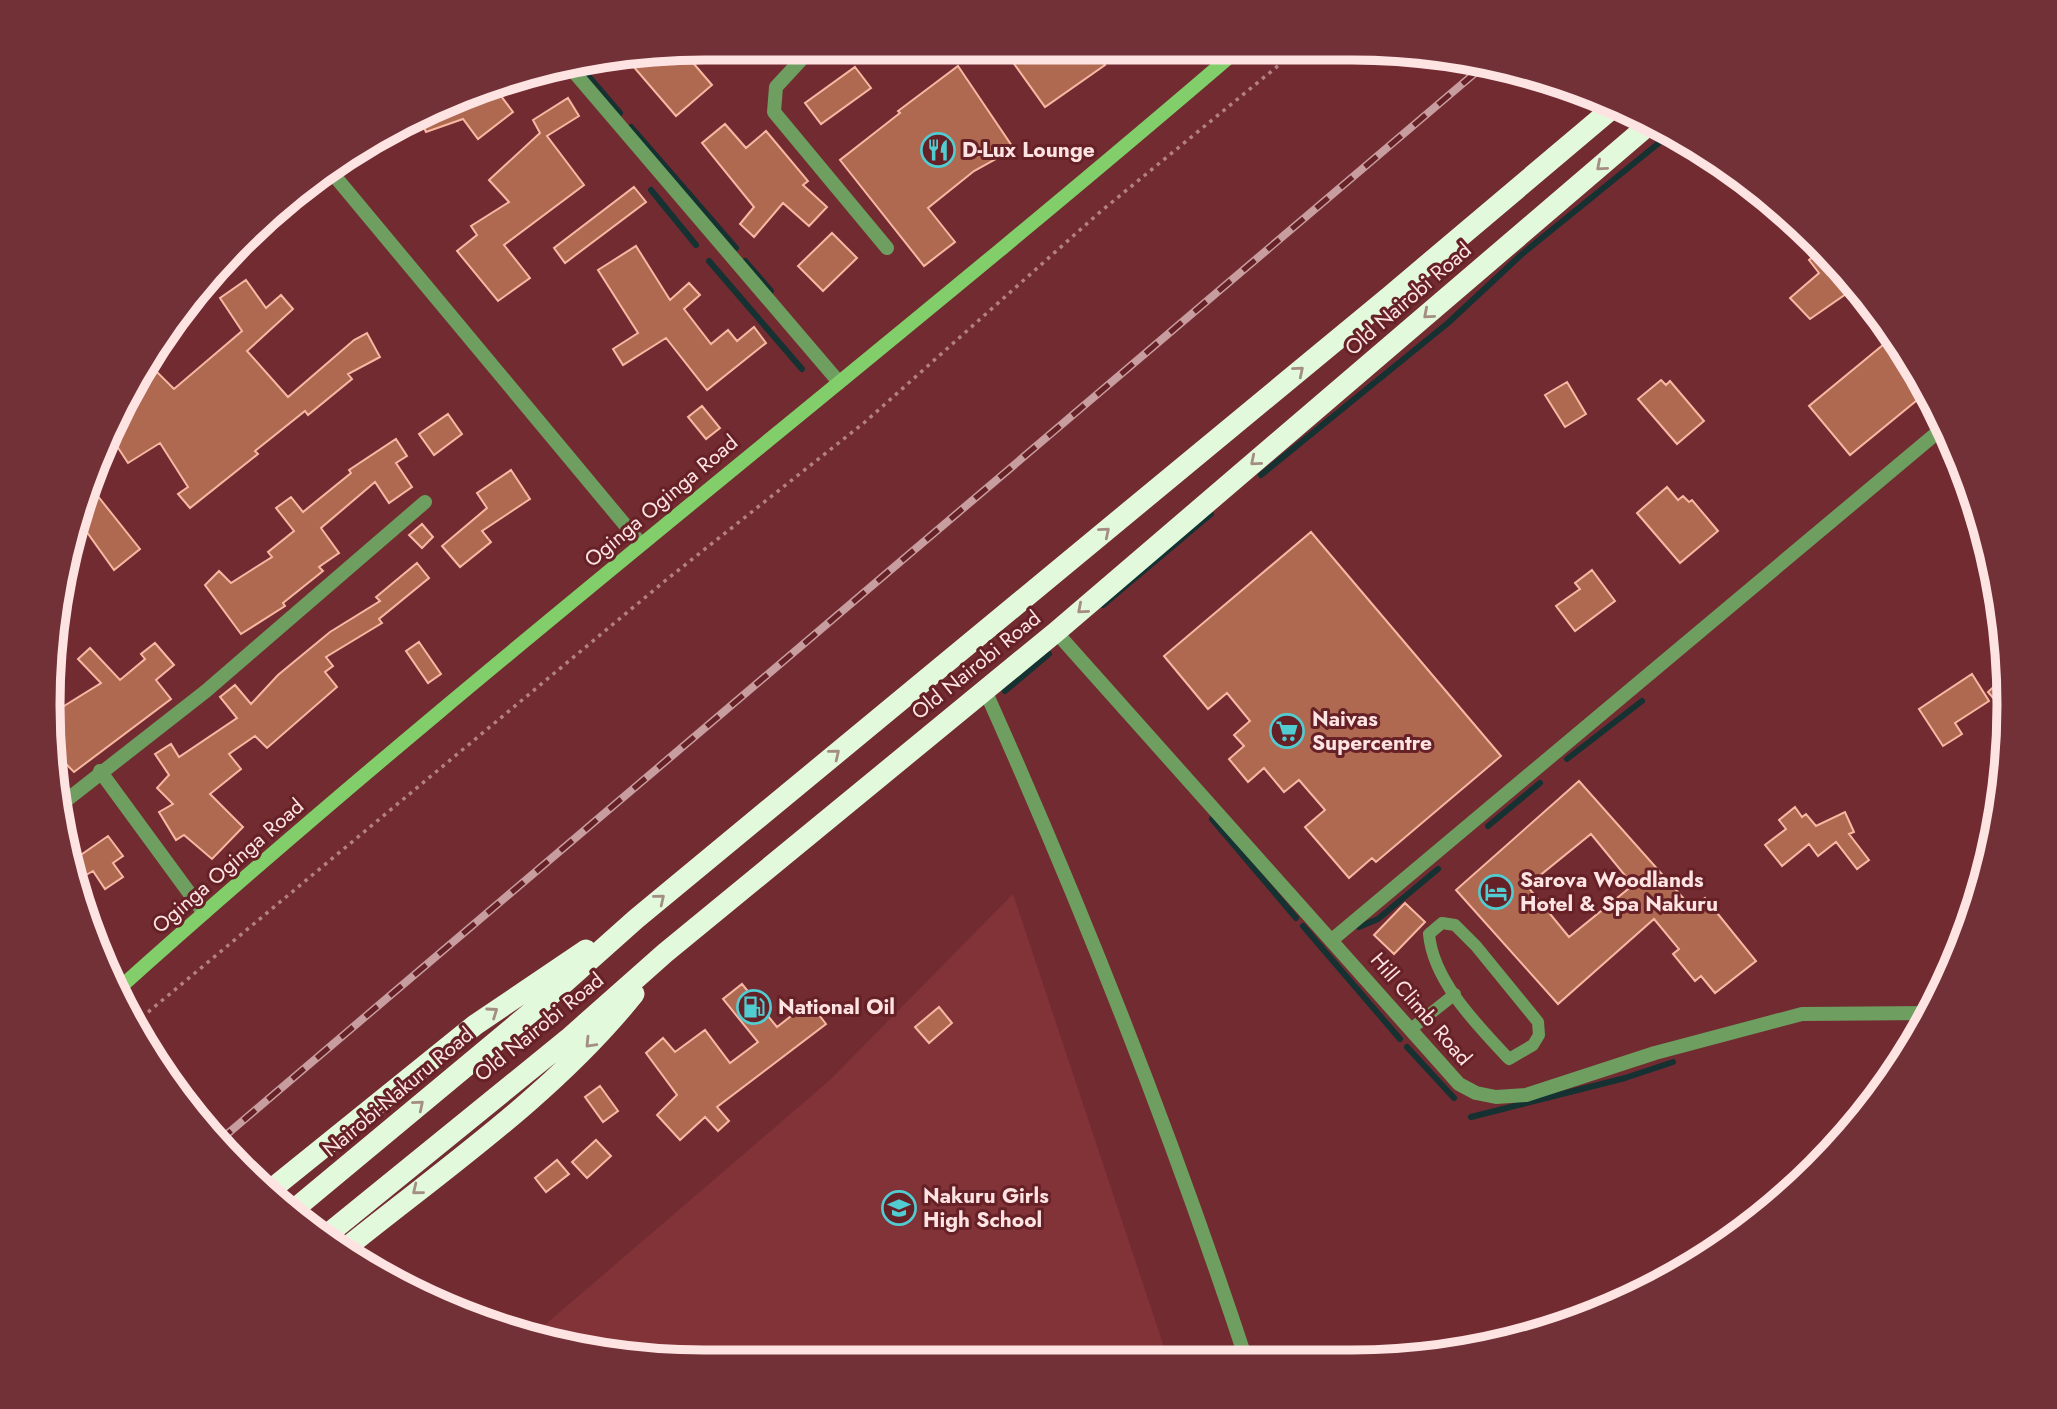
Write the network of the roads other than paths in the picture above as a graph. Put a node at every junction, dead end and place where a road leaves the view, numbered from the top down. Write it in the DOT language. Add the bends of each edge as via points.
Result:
graph roads {
  1 [pos="801,60"];
  2 [pos="1226,60"];
  3 [pos="575,73"];
  4 [pos="1607,113"];
  5 [pos="1644,129"];
  6 [pos="335,176"];
  7 [pos="887,248"];
  8 [pos="838,381"];
  9 [pos="1937,433"];
  10 [pos="425,502"];
  11 [pos="641,544"];
  12 [pos="1056,632"];
  13 [pos="984,688"];
  14 [pos="100,771"];
  15 [pos="67,799"];
  16 [pos="204,913"];
  17 [pos="636,919"];
  18 [pos="1333,939"];
  19 [pos="665,953"];
  20 [pos="124,984"];
  21 [pos="1455,994"];
  22 [pos="535,1009"];
  23 [pos="1919,1013"];
  24 [pos="1411,1029"];
  25 [pos="276,1186"];
  26 [pos="299,1205"];
  27 [pos="332,1231"];
  28 [pos="351,1244"];
  29 [pos="1243,1350"];
  1 -- 7 [label="street" via="776,87 774,112"];
  2 -- 8 [label="street, Oginga Oginga Road" via="1044,216"];
  3 -- 8 [label="street"];
  17 -- 4 [label="highway, Old Nairobi Road, one-way"];
  5 -- 12 [label="highway, Old Nairobi Road, one-way"];
  6 -- 11 [label="street"];
  8 -- 11 [label="street, Oginga Oginga Road"];
  9 -- 18 [label="street"];
  10 -- 14 [label="street" via="206,691"];
  11 -- 16 [label="street, Oginga Oginga Road"];
  12 -- 13 [label="highway, Old Nairobi Road"];
  12 -- 18 [label="street, Hill Climb Road"];
  13 -- 19 [label="highway, Old Nairobi Road"];
  13 -- 29 [label="street" via="1083,911 1160,1110"];
  14 -- 15 [label="street"];
  14 -- 16 [label="street"];
  16 -- 20 [label="street, Oginga Oginga Road"];
  17 -- 22 [label="highway, Old Nairobi Road"];
  25 -- 17 [label="highway, one-way" via="475,1025"];
  18 -- 24 [label="street, Hill Climb Road"];
  19 -- 27 [label="highway, Old Nairobi Road" via="568,1039"];
  19 -- 28 [label="highway, one-way" via="613,1019 555,1079"];
  21 -- 21 [label="lane" via="1509,1059 1533,1045 1539,1035 1538,1022 1476,946 1455,925 1443,923 1429,934 1430,951"];
  21 -- 24 [label="lane"];
  26 -- 22 [label="highway, Nairobi-Nakuru Road, one-way"];
  23 -- 24 [label="street, Hill Climb Road" via="1802,1014 1511,1098 1476,1093 1460,1084"];
}
